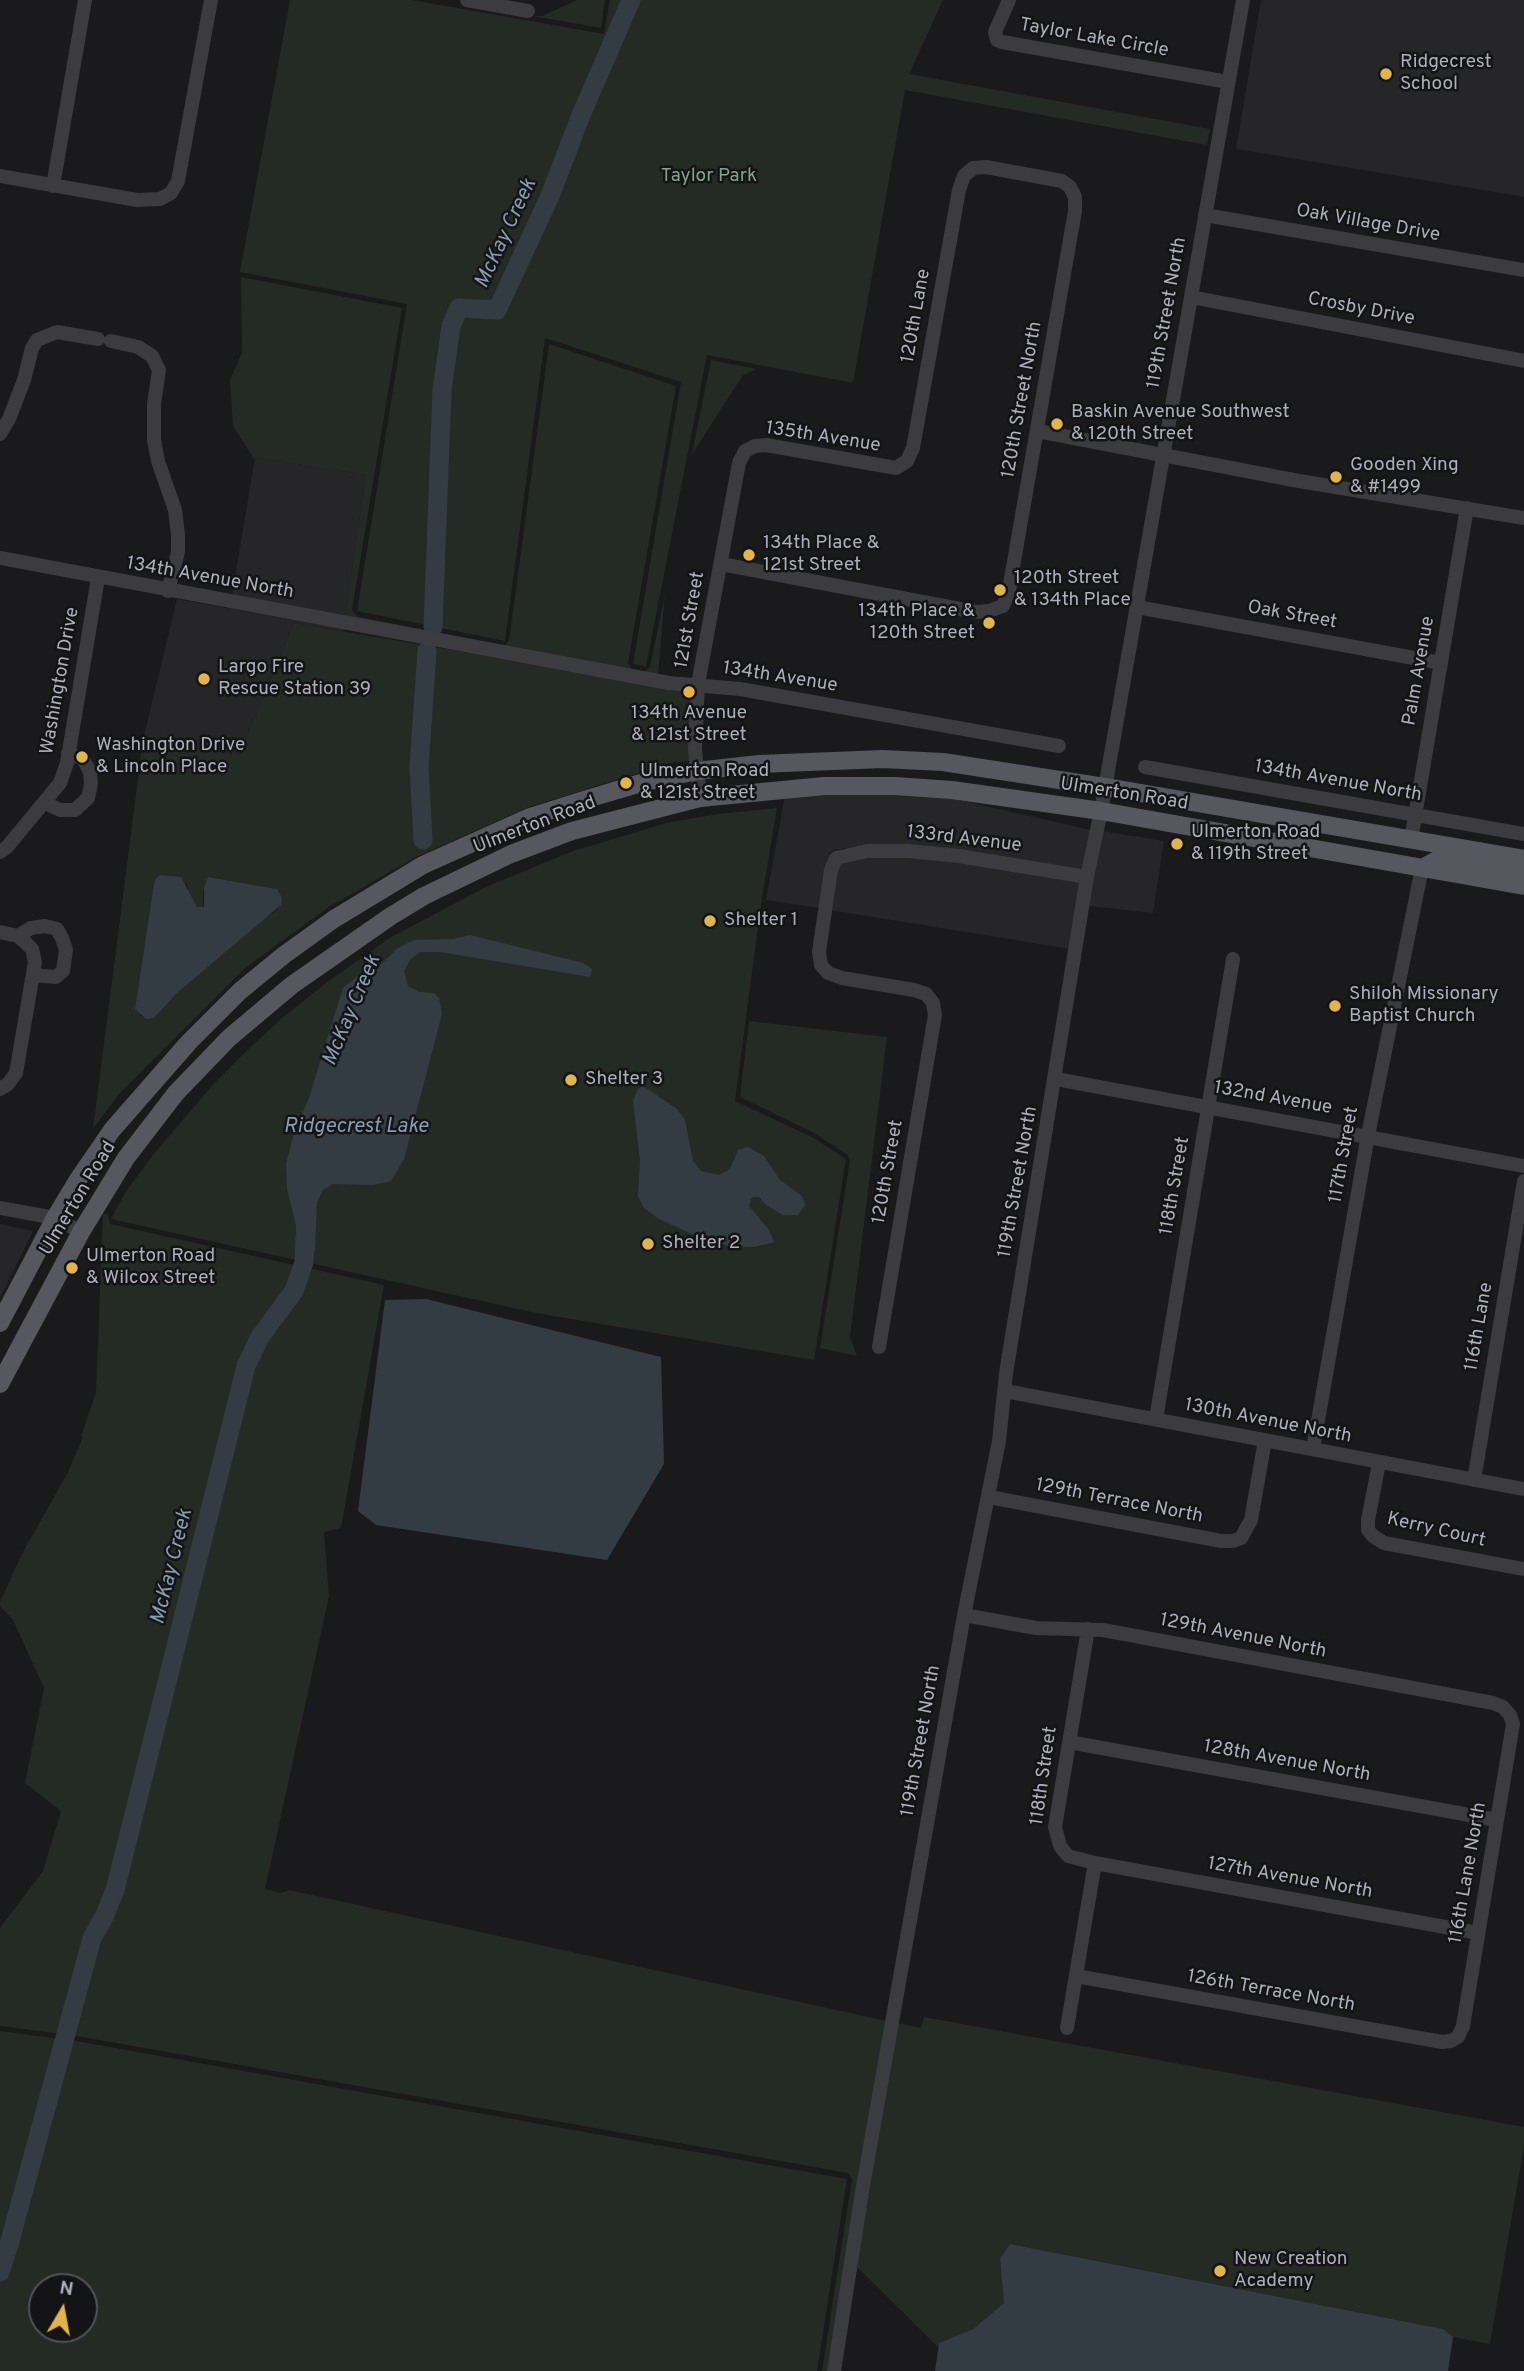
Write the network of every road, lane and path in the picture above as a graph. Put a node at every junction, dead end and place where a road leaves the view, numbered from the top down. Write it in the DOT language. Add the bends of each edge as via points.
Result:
graph roads {
  1 [pos="85,0"];
  2 [pos="211,0"];
  3 [pos="467,0"];
  4 [pos="1009,0"];
  5 [pos="1243,0"];
  6 [pos="528,11"];
  7 [pos="1228,82"];
  8 [pos="973,168"];
  9 [pos="0,176"];
  10 [pos="53,186"];
  11 [pos="1205,215"];
  12 [pos="1524,270"];
  13 [pos="1191,297"];
  14 [pos="1524,360"];
  15 [pos="1037,431"];
  16 [pos="0,434"];
  17 [pos="745,451"];
  18 [pos="1163,454"];
  19 [pos="896,468"];
  20 [pos="1466,508"];
  21 [pos="1524,518"];
  22 [pos="0,558"];
  23 [pos="721,564"];
  24 [pos="98,578"];
  25 [pos="168,591"];
  26 [pos="1137,607"];
  27 [pos="413,635"];
  28 [pos="1441,663"];
  29 [pos="698,684"];
  30 [pos="1059,746"];
  31 [pos="68,753"];
  32 [pos="1145,767"];
  33 [pos="697,771"];
  34 [pos="1105,788"];
  35 [pos="700,798"];
  36 [pos="45,803"];
  37 [pos="1101,811"];
  38 [pos="1415,816"];
  39 [pos="1524,834"];
  40 [pos="1411,840"];
  41 [pos="0,852"];
  42 [pos="1524,859"];
  43 [pos="1422,868"];
  44 [pos="1524,871"];
  45 [pos="1087,877"];
  46 [pos="1524,886"];
  47 [pos="0,932"];
  48 [pos="18,936"];
  49 [pos="1233,959"];
  50 [pos="33,975"];
  51 [pos="933,1003"];
  52 [pos="1056,1079"];
  53 [pos="0,1089"];
  54 [pos="1210,1107"];
  55 [pos="1368,1135"];
  56 [pos="1524,1166"];
  57 [pos="1524,1181"];
  58 [pos="0,1208"];
  59 [pos="55,1218"];
  60 [pos="81,1231"];
  61 [pos="0,1323"];
  62 [pos="878,1347"];
  63 [pos="0,1384"];
  64 [pos="1005,1391"];
  65 [pos="1156,1419"];
  66 [pos="1265,1440"];
  67 [pos="1313,1449"];
  68 [pos="1379,1463"];
  69 [pos="1474,1480"];
  70 [pos="1524,1489"];
  71 [pos="989,1497"];
  72 [pos="1524,1569"];
  73 [pos="964,1615"];
  74 [pos="1088,1629"];
  75 [pos="1510,1715"];
  76 [pos="1069,1742"];
  77 [pos="1497,1820"];
  78 [pos="1095,1863"];
  79 [pos="1478,1933"];
  80 [pos="1076,1976"];
  81 [pos="1067,2028"];
  82 [pos="1458,2037"];
  83 [pos="834,2371"];
  1 -- 10 [label="street"];
  2 -- 10 [label="street" via="178,181 171,193 147,201"];
  3 -- 6 [label="street"];
  4 -- 7 [label="street, Taylor Lake Circle" via="995,32 1002,42"];
  5 -- 7 [label="street, 119th Street North"];
  7 -- 11 [label="street, 119th Street North"];
  8 -- 15 [label="street, 120th Street North" via="986,166 1062,181 1074,197"];
  8 -- 19 [label="street, 120th Lane" via="959,190 913,448 907,461"];
  9 -- 10 [label="street"];
  11 -- 12 [label="street, Oak Village Drive"];
  11 -- 13 [label="street, 119th Street North"];
  13 -- 14 [label="street, Crosby Drive"];
  13 -- 18 [label="street, 119th Street North"];
  15 -- 18 [label="street"];
  15 -- 23 [label="street, 120th Street North" via="1003,606 976,612"];
  16 -- 25 [label="street" via="37,340 57,332 138,347 152,356 159,370 154,440 178,534"];
  17 -- 19 [label="street, 135th Avenue" via="766,446"];
  17 -- 23 [label="street, 121st Street"];
  18 -- 20 [label="street"];
  18 -- 26 [label="street, 119th Street North"];
  20 -- 21 [label="street"];
  20 -- 28 [label="street, Palm Avenue"];
  22 -- 24 [label="street, 134th Avenue North"];
  23 -- 29 [label="street, 121st Street"];
  24 -- 25 [label="street, 134th Avenue North"];
  24 -- 31 [label="street, Washington Drive"];
  25 -- 27 [label="street, 134th Avenue North"];
  26 -- 28 [label="street, Oak Street"];
  26 -- 34 [label="street, 119th Street North"];
  27 -- 29 [label="street, 134th Avenue" via="669,683"];
  28 -- 38 [label="street, Palm Avenue"];
  29 -- 30 [label="street, 134th Avenue"];
  29 -- 33 [label="street, 121st Street"];
  31 -- 36 [label="street, Washington Drive" via="60,783"];
  31 -- 36 [label="street" via="83,759 90,772 88,798 75,810"];
  32 -- 38 [label="street, 134th Avenue North"];
  33 -- 34 [label="main road, Ulmerton Road" via="883,759 978,766"];
  33 -- 35 [label="street, 121st Street"];
  33 -- 59 [label="main road, Ulmerton Road" via="530,817 423,865 334,919 240,991 189,1042 113,1130"];
  34 -- 37 [label="street, 119th Street North"];
  34 -- 40 [label="main road, Ulmerton Road"];
  35 -- 37 [label="main road, Ulmerton Road" via="824,786 895,786"];
  35 -- 60 [label="main road, Ulmerton Road" via="572,831 511,854 424,896 352,941 229,1038 176,1093 126,1158"];
  36 -- 41 [label="street, Washington Drive"];
  37 -- 43 [label="main road, Ulmerton Road"];
  37 -- 45 [label="street, 119th Street North"];
  38 -- 39 [label="street, 134th Avenue North"];
  38 -- 40 [label="street, Palm Avenue"];
  40 -- 42 [label="main road, Ulmerton Road"];
  43 -- 44 [label="main road" via="1450,858"];
  43 -- 46 [label="main road, Ulmerton Road"];
  43 -- 55 [label="street, 117th Street"];
  45 -- 51 [label="street, 133rd Avenue" via="908,851 867,851 836,858 819,952 821,965 842,978 914,989"];
  45 -- 52 [label="street, 119th Street North"];
  47 -- 48 [label="street"];
  48 -- 50 [label="street" via="32,949"];
  48 -- 50 [label="street" via="45,926 57,929 62,938 66,950 63,971 57,977"];
  49 -- 54 [label="street, 118th Street"];
  50 -- 53 [label="street" via="16,1073"];
  51 -- 62 [label="street, 120th Street" via="935,1015"];
  52 -- 54 [label="street, 132nd Avenue"];
  52 -- 64 [label="street, 119th Street North"];
  54 -- 55 [label="street, 132nd Avenue"];
  54 -- 65 [label="street, 118th Street"];
  55 -- 56 [label="street, 132nd Avenue"];
  55 -- 67 [label="street, 117th Street"];
  57 -- 69 [label="street, 116th Lane"];
  58 -- 59 [label="street"];
  59 -- 60 [label="street"];
  59 -- 61 [label="main road, Ulmerton Road"];
  60 -- 63 [label="main road, Ulmerton Road"];
  64 -- 65 [label="street, 130th Avenue North"];
  64 -- 71 [label="street, 119th Street North"];
  65 -- 66 [label="street, 130th Avenue North"];
  66 -- 67 [label="street, 130th Avenue North"];
  66 -- 71 [label="street, 129th Terrace North" via="1251,1520 1241,1538 1221,1541"];
  67 -- 68 [label="street, 130th Avenue North"];
  68 -- 69 [label="street, 130th Avenue North"];
  68 -- 72 [label="street, Kerry Court" via="1368,1520 1373,1536 1384,1543"];
  69 -- 70 [label="street, 130th Avenue North"];
  71 -- 73 [label="street, 119th Street North"];
  73 -- 74 [label="street, 129th Avenue North" via="1036,1628"];
  73 -- 83 [label="street, 119th Street North"];
  74 -- 75 [label="street, 129th Avenue North" via="1493,1703"];
  74 -- 76 [label="street, 118th Street"];
  75 -- 77 [label="street, 116th Lane North" via="1513,1724"];
  76 -- 77 [label="street, 128th Avenue North"];
  76 -- 78 [label="street, 118th Street" via="1056,1837 1068,1856"];
  77 -- 79 [label="street, 116th Lane North"];
  78 -- 79 [label="street, 127th Avenue North"];
  78 -- 80 [label="street"];
  79 -- 82 [label="street, 116th Lane North"];
  80 -- 81 [label="street"];
  80 -- 82 [label="street, 126th Terrace North" via="1442,2042"];
}
